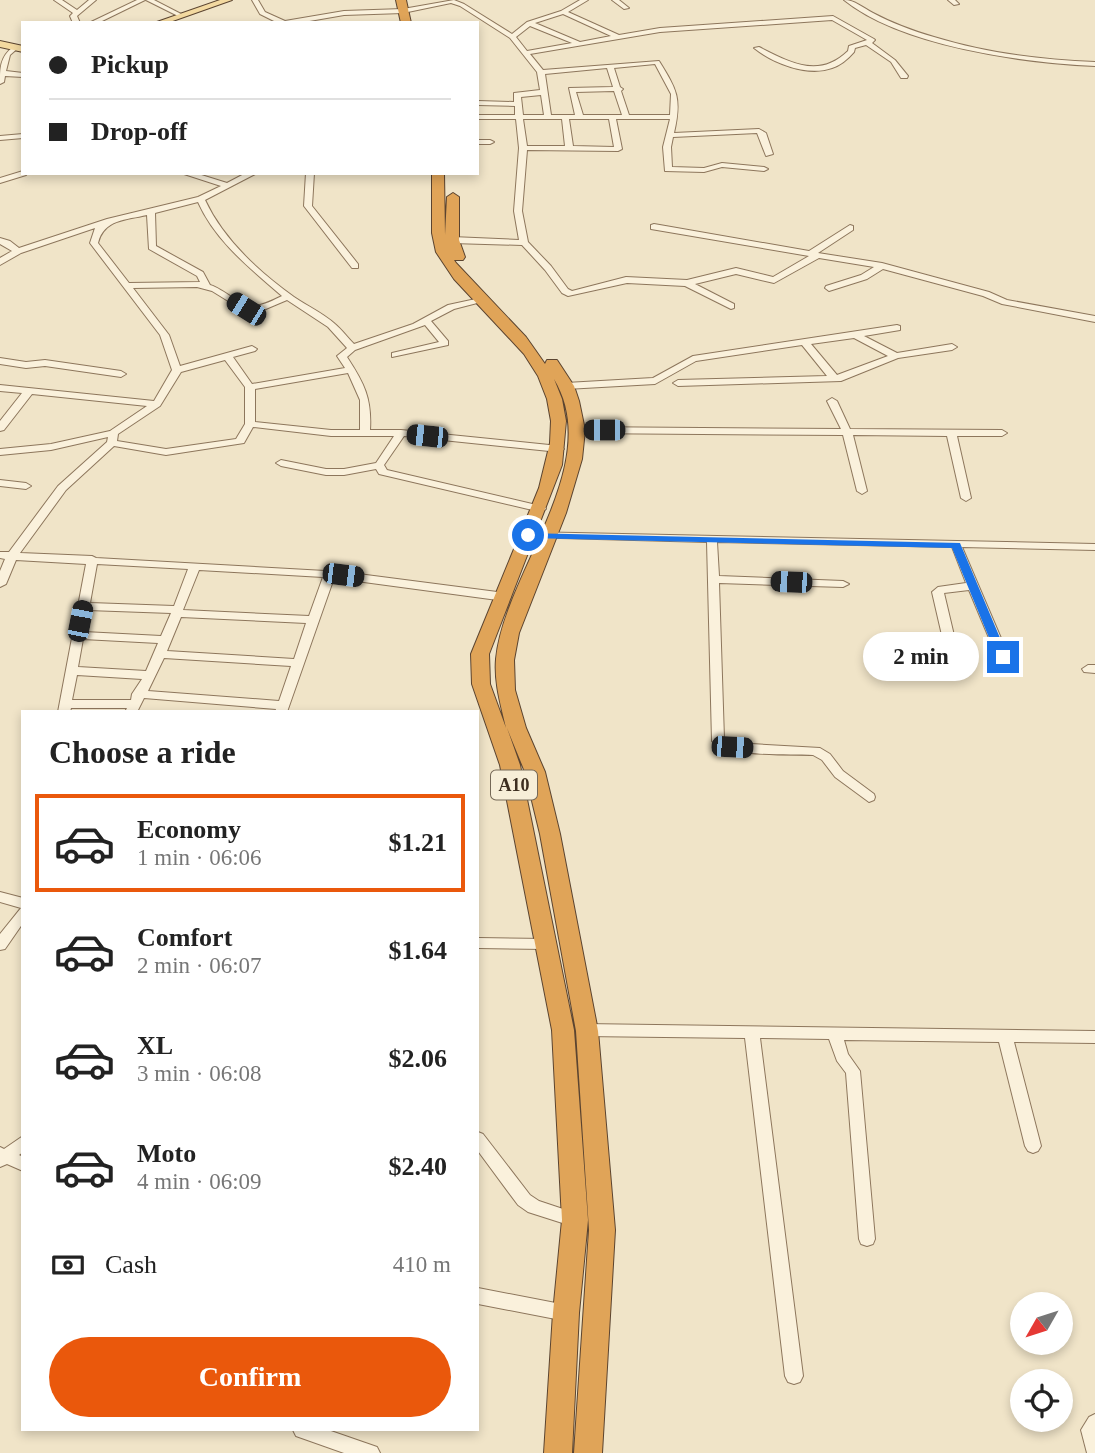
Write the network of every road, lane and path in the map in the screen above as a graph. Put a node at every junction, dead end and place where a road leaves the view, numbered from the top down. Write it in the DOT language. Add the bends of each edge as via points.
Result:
graph roads {
  1 [pos="57,0"];
  2 [pos="93,0"];
  3 [pos="142,0"];
  4 [pos="149,0"];
  5 [pos="229,0"];
  6 [pos="255,0"];
  7 [pos="472,0"];
  8 [pos="585,0"];
  9 [pos="615,0"];
  10 [pos="847,0"];
  11 [pos="463,5"];
  12 [pos="626,8"];
  13 [pos="397,9"];
  14 [pos="76,12"];
  15 [pos="563,12"];
  16 [pos="864,13"];
  17 [pos="180,15"];
  18 [pos="854,15"];
  19 [pos="843,16"];
  20 [pos="833,18"];
  21 [pos="76,21"];
  22 [pos="96,21"];
  23 [pos="164,21"];
  24 [pos="280,21"];
  25 [pos="296,21"];
  26 [pos="529,23"];
  27 [pos="512,37"];
  28 [pos="618,37"];
  29 [pos="867,43"];
  30 [pos="0,44"];
  31 [pos="580,44"];
  32 [pos="20,47"];
  33 [pos="757,48"];
  34 [pos="0,50"];
  35 [pos="526,53"];
  36 [pos="1095,64"];
  37 [pos="610,66"];
  38 [pos="541,72"];
  39 [pos="1,73"];
  40 [pos="21,75"];
  41 [pos="904,76"];
  42 [pos="0,82"];
  43 [pos="619,89"];
  44 [pos="545,92"];
  45 [pos="479,103"];
  46 [pos="517,104"];
  47 [pos="479,117"];
  48 [pos="548,117"];
  49 [pos="565,117"];
  50 [pos="612,117"];
  51 [pos="626,117"];
  52 [pos="674,117"];
  53 [pos="520,118"];
  54 [pos="580,118"];
  55 [pos="670,135"];
  56 [pos="21,136"];
  57 [pos="0,138"];
  58 [pos="479,142"];
  59 [pos="490,142"];
  60 [pos="523,148"];
  61 [pos="569,149"];
  62 [pos="769,154"];
  63 [pos="764,169"];
  64 [pos="21,174"];
  65 [pos="194,175"];
  66 [pos="249,175"];
  67 [pos="310,175"];
  68 [pos="438,175"];
  69 [pos="451,175"];
  70 [pos="0,181"];
  71 [pos="227,185"];
  72 [pos="201,198"];
  73 [pos="151,210"];
  74 [pos="110,221"];
  75 [pos="654,227"];
  76 [pos="850,228"];
  77 [pos="452,240"];
  78 [pos="0,242"];
  79 [pos="524,243"];
  80 [pos="18,251"];
  81 [pos="814,254"];
  82 [pos="0,262"];
  83 [pos="355,266"];
  84 [pos="882,266"];
  85 [pos="687,283"];
  86 [pos="126,286"];
  87 [pos="207,287"];
  88 [pos="829,288"];
  89 [pos="288,297"];
  90 [pos="482,299"];
  91 [pos="731,306"];
  92 [pos="1095,319"];
  93 [pos="426,321"];
  94 [pos="897,328"];
  95 [pos="857,336"];
  96 [pos="530,343"];
  97 [pos="805,343"];
  98 [pos="952,347"];
  99 [pos="352,348"];
  100 [pos="252,349"];
  101 [pos="395,355"];
  102 [pos="227,356"];
  103 [pos="896,356"];
  104 [pos="0,361"];
  105 [pos="177,370"];
  106 [pos="351,370"];
  107 [pos="121,374"];
  108 [pos="834,379"];
  109 [pos="678,383"];
  110 [pos="566,386"];
  111 [pos="250,387"];
  112 [pos="0,388"];
  113 [pos="29,391"];
  114 [pos="832,401"];
  115 [pos="157,404"];
  116 [pos="4,416"];
  117 [pos="250,424"];
  118 [pos="0,428"];
  119 [pos="577,430"];
  120 [pos="847,432"];
  121 [pos="951,432"];
  122 [pos="365,433"];
  123 [pos="401,433"];
  124 [pos="1002,433"];
  125 [pos="113,438"];
  126 [pos="559,449"];
  127 [pos="0,452"];
  128 [pos="281,463"];
  129 [pos="379,465"];
  130 [pos="0,483"];
  131 [pos="26,486"];
  132 [pos="862,491"];
  133 [pos="966,498"];
  134 [pos="541,509"];
  135 [pos="538,535"];
  136 [pos="712,541"];
  137 [pos="956,545"];
  138 [pos="1095,547"];
  139 [pos="6,555"];
  140 [pos="92,559"];
  141 [pos="195,567"];
  142 [pos="329,575"];
  143 [pos="713,579"];
  144 [pos="0,584"];
  145 [pos="843,584"];
  146 [pos="973,586"];
  147 [pos="505,597"];
  148 [pos="83,606"];
  149 [pos="177,612"];
  150 [pos="312,620"];
  151 [pos="78,635"];
  152 [pos="165,640"];
  153 [pos="950,644"];
  154 [pos="160,654"];
  155 [pos="1003,657"];
  156 [pos="297,663"];
  157 [pos="71,671"];
  158 [pos="148,675"];
  159 [pos="135,704"];
  160 [pos="65,708"];
  161 [pos="282,708"];
  162 [pos="869,797"];
  163 [pos="550,834"];
  164 [pos="525,835"];
  165 [pos="0,897"];
  166 [pos="21,902"];
  167 [pos="21,915"];
  168 [pos="479,943"];
  169 [pos="545,944"];
  170 [pos="0,945"];
  171 [pos="563,1030"];
  172 [pos="587,1031"];
  173 [pos="752,1032"];
  174 [pos="834,1033"];
  175 [pos="1005,1036"];
  176 [pos="1095,1037"];
  177 [pos="479,1140"];
  178 [pos="21,1144"];
  179 [pos="1033,1146"];
  180 [pos="2,1157"];
  181 [pos="21,1163"];
  182 [pos="575,1220"];
  183 [pos="867,1239"];
  184 [pos="479,1296"];
  185 [pos="566,1313"];
  186 [pos="794,1376"];
  187 [pos="1095,1423"];
  188 [pos="305,1431"];
  189 [pos="1095,1450"];
  190 [pos="371,1453"];
  191 [pos="558,1453"];
  192 [pos="588,1453"];
  1 -- 14 [label="street"];
  2 -- 14 [label="street"];
  3 -- 22 [label="street"];
  4 -- 17 [label="street"];
  5 -- 17 [label="main road"];
  6 -- 24 [label="street" via="262,13"];
  7 -- 11 [label="street"];
  8 -- 15 [label="street"];
  9 -- 12 [label="street"];
  10 -- 16 [label="street"];
  11 -- 13 [label="street" via="451,1"];
  11 -- 27 [label="street"];
  13 -- 25 [label="street"];
  14 -- 21 [label="street"];
  15 -- 26 [label="street"];
  15 -- 28 [label="street"];
  16 -- 18 [label="street"];
  16 -- 36 [label="street" via="915,33 969,46 1047,62"];
  17 -- 23 [label="main road"];
  19 -- 20 [label="street"];
  20 -- 28 [label="street"];
  20 -- 29 [label="street" via="872,40"];
  26 -- 27 [label="street"];
  26 -- 31 [label="street"];
  27 -- 35 [label="street"];
  28 -- 31 [label="street"];
  29 -- 33 [label="street" via="851,47 845,60 817,71"];
  29 -- 41 [label="street" via="893,61"];
  30 -- 32 [label="main road"];
  31 -- 35 [label="street"];
  32 -- 34 [label="street"];
  32 -- 39 [label="street" via="7,54"];
  35 -- 38 [label="street"];
  37 -- 38 [label="street"];
  37 -- 43 [label="street"];
  37 -- 52 [label="street" via="657,62 675,94"];
  38 -- 44 [label="street"];
  39 -- 40 [label="street"];
  39 -- 42 [label="street"];
  43 -- 51 [label="street"];
  43 -- 54 [label="street" via="572,90"];
  44 -- 46 [label="street" via="517,95"];
  44 -- 48 [label="street"];
  45 -- 46 [label="street"];
  46 -- 53 [label="street"];
  47 -- 53 [label="street"];
  48 -- 49 [label="street"];
  48 -- 53 [label="street"];
  49 -- 54 [label="street"];
  49 -- 61 [label="street"];
  50 -- 51 [label="street"];
  50 -- 54 [label="street"];
  50 -- 61 [label="street" via="618,149"];
  51 -- 52 [label="street"];
  52 -- 55 [label="street"];
  53 -- 60 [label="street"];
  55 -- 62 [label="street" via="759,131"];
  55 -- 63 [label="street" via="668,169 705,170 722,165"];
  56 -- 57 [label="street"];
  58 -- 59 [label="street"];
  60 -- 61 [label="street"];
  60 -- 79 [label="street" via="518,211"];
  64 -- 70 [label="street"];
  65 -- 71 [label="street"];
  66 -- 71 [label="street"];
  67 -- 83 [label="street" via="308,206"];
  68 -- 90 [label="highway, A10" via="437,231 443,253"];
  69 -- 77 [label="highway, A10"];
  71 -- 72 [label="street"];
  72 -- 73 [label="street"];
  72 -- 89 [label="street" via="208,219"];
  73 -- 74 [label="street"];
  73 -- 87 [label="street" via="152,247 200,274"];
  74 -- 80 [label="street"];
  74 -- 86 [label="street" via="97,231 94,243"];
  75 -- 81 [label="street"];
  76 -- 81 [label="street"];
  77 -- 79 [label="street"];
  77 -- 96 [label="highway, A10" via="468,272"];
  78 -- 80 [label="street"];
  79 -- 85 [label="street" via="571,294 635,278"];
  80 -- 82 [label="street"];
  81 -- 84 [label="street"];
  81 -- 85 [label="street" via="774,280 736,271"];
  84 -- 88 [label="street"];
  84 -- 92 [label="street" via="1019,305"];
  85 -- 91 [label="street"];
  86 -- 87 [label="street"];
  86 -- 105 [label="street" via="164,335"];
  87 -- 89 [label="street" via="246,309"];
  89 -- 99 [label="street" via="331,325"];
  90 -- 93 [label="street" via="451,307"];
  90 -- 96 [label="highway, A10"];
  93 -- 99 [label="street"];
  93 -- 101 [label="street" via="445,343"];
  94 -- 95 [label="street"];
  95 -- 97 [label="street"];
  95 -- 103 [label="street"];
  96 -- 110 [label="highway, A10"];
  96 -- 126 [label="highway, A10" via="551,384 559,413"];
  97 -- 108 [label="street"];
  97 -- 110 [label="street" via="693,359 655,381"];
  98 -- 103 [label="street"];
  99 -- 106 [label="street" via="342,356"];
  100 -- 102 [label="street"];
  102 -- 105 [label="street"];
  102 -- 111 [label="street"];
  103 -- 108 [label="street"];
  104 -- 107 [label="street"];
  105 -- 115 [label="street"];
  106 -- 111 [label="street"];
  106 -- 122 [label="street" via="367,405"];
  108 -- 109 [label="street"];
  110 -- 119 [label="highway, A10"];
  111 -- 117 [label="street"];
  112 -- 113 [label="street"];
  113 -- 115 [label="street"];
  113 -- 116 [label="street"];
  114 -- 120 [label="street"];
  115 -- 125 [label="street"];
  116 -- 118 [label="street"];
  117 -- 122 [label="street"];
  117 -- 125 [label="street" via="240,441 176,451 142,449"];
  119 -- 120 [label="street"];
  119 -- 135 [label="highway, A10" via="568,483"];
  120 -- 121 [label="street"];
  120 -- 132 [label="street"];
  121 -- 124 [label="street"];
  121 -- 133 [label="street"];
  122 -- 123 [label="street"];
  123 -- 126 [label="street"];
  123 -- 129 [label="street"];
  125 -- 127 [label="street"];
  125 -- 139 [label="street" via="62,488"];
  126 -- 134 [label="highway, A10"];
  128 -- 129 [label="street" via="326,472"];
  129 -- 134 [label="street" via="383,472"];
  130 -- 131 [label="street"];
  134 -- 135 [label="highway, A10"];
  135 -- 136 [label="street"];
  135 -- 147 [label="highway, A10"];
  135 -- 163 [label="highway, A10" via="510,633 506,690 535,772"];
  136 -- 137 [label="street"];
  136 -- 143 [label="street"];
  137 -- 138 [label="street"];
  137 -- 146 [label="street"];
  139 -- 140 [label="street"];
  139 -- 144 [label="street"];
  140 -- 141 [label="street"];
  140 -- 148 [label="street"];
  141 -- 142 [label="street"];
  141 -- 149 [label="street"];
  142 -- 147 [label="street"];
  142 -- 150 [label="street"];
  143 -- 145 [label="street"];
  143 -- 162 [label="street" via="718,741 732,747 816,751"];
  146 -- 153 [label="street" via="938,592"];
  146 -- 155 [label="street"];
  147 -- 164 [label="highway, A10" via="480,654 481,684 510,765"];
  148 -- 149 [label="street"];
  148 -- 151 [label="street"];
  149 -- 150 [label="street"];
  149 -- 152 [label="street"];
  150 -- 156 [label="street"];
  151 -- 152 [label="street"];
  151 -- 157 [label="street"];
  152 -- 154 [label="street"];
  154 -- 156 [label="street"];
  154 -- 158 [label="street"];
  156 -- 161 [label="street"];
  157 -- 158 [label="street"];
  157 -- 160 [label="street"];
  158 -- 159 [label="street"];
  159 -- 160 [label="street"];
  159 -- 161 [label="street"];
  163 -- 164 [label="street"];
  163 -- 172 [label="highway, A10"];
  164 -- 169 [label="highway, A10"];
  165 -- 166 [label="street"];
  167 -- 170 [label="street"];
  168 -- 169 [label="street"];
  169 -- 171 [label="highway, A10"];
  171 -- 172 [label="street"];
  171 -- 182 [label="highway, A10"];
  172 -- 173 [label="street"];
  172 -- 192 [label="highway, A10" via="602,1230"];
  173 -- 174 [label="street"];
  173 -- 186 [label="street"];
  174 -- 175 [label="street"];
  174 -- 183 [label="street" via="842,1057 853,1070"];
  175 -- 176 [label="street"];
  175 -- 179 [label="street"];
  177 -- 182 [label="street" via="524,1200"];
  178 -- 180 [label="street"];
  180 -- 181 [label="street"];
  182 -- 185 [label="highway, A10"];
  184 -- 185 [label="street"];
  185 -- 191 [label="highway, A10"];
  187 -- 189 [label="street" via="1090,1430"];
  188 -- 190 [label="street"];
}
